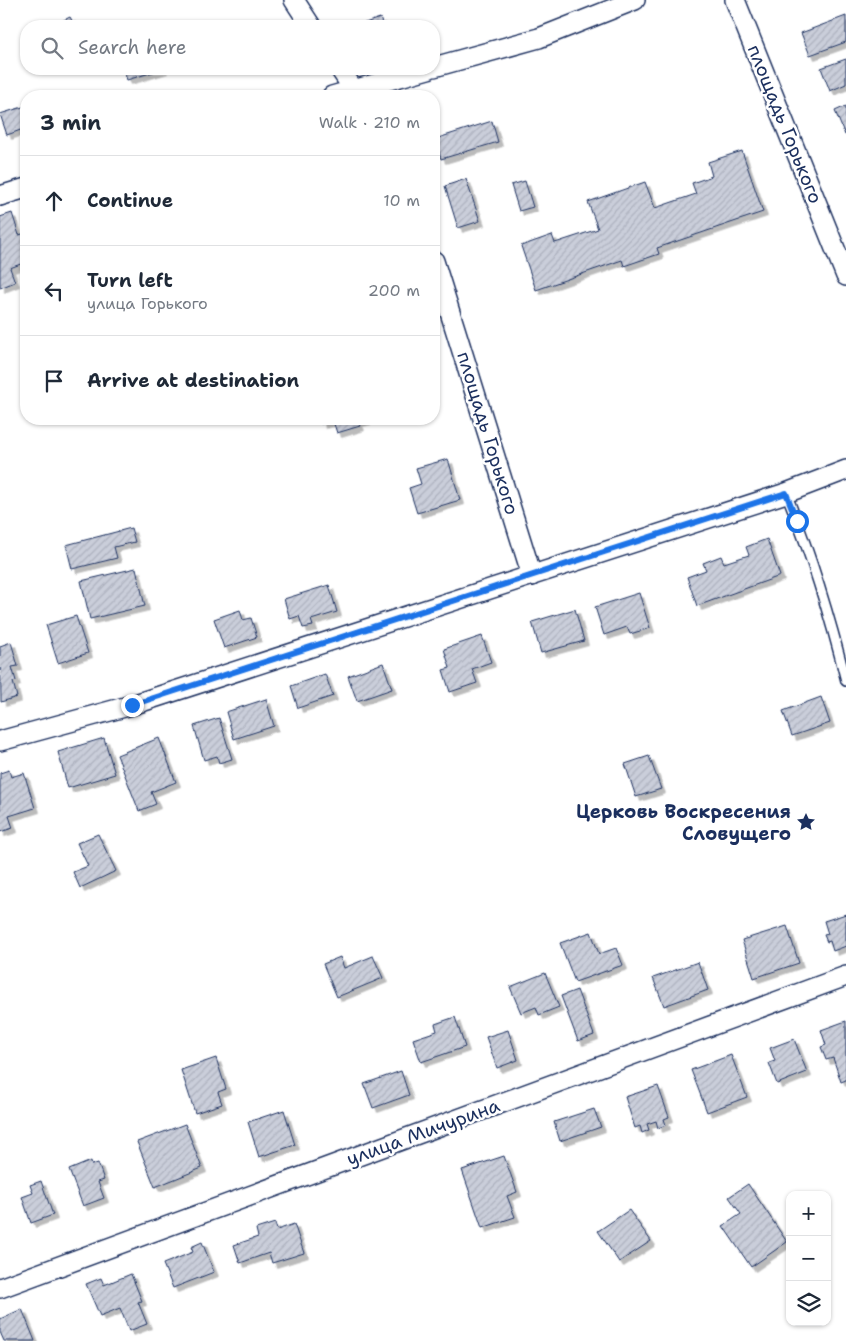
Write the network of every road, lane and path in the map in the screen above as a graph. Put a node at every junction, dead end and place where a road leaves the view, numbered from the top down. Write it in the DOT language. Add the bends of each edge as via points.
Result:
graph roads {
  1 [pos="294,0"];
  2 [pos="635,0"];
  3 [pos="735,0"];
  4 [pos="307,20"];
  5 [pos="440,65"];
  6 [pos="344,75"];
  7 [pos="410,75"];
  8 [pos="354,90"];
  9 [pos="365,90"];
  10 [pos="20,190"];
  11 [pos="0,196"];
  12 [pos="846,276"];
  13 [pos="440,281"];
  14 [pos="846,470"];
  15 [pos="786,493"];
  16 [pos="532,576"];
  17 [pos="846,681"];
  18 [pos="0,740"];
  19 [pos="846,976"];
  20 [pos="0,1288"];
  1 -- 4 [label="street"];
  2 -- 5 [label="street" via="539,38"];
  3 -- 12 [label="street, площадь Горького"];
  6 -- 8 [label="street"];
  7 -- 9 [label="street"];
  10 -- 11 [label="street"];
  13 -- 16 [label="street, площадь Горького"];
  14 -- 15 [label="street"];
  15 -- 16 [label="street"];
  15 -- 17 [label="lane" via="835,635"];
  16 -- 18 [label="street" via="132,705"];
  19 -- 20 [label="street, улица Мичурина"];
}
